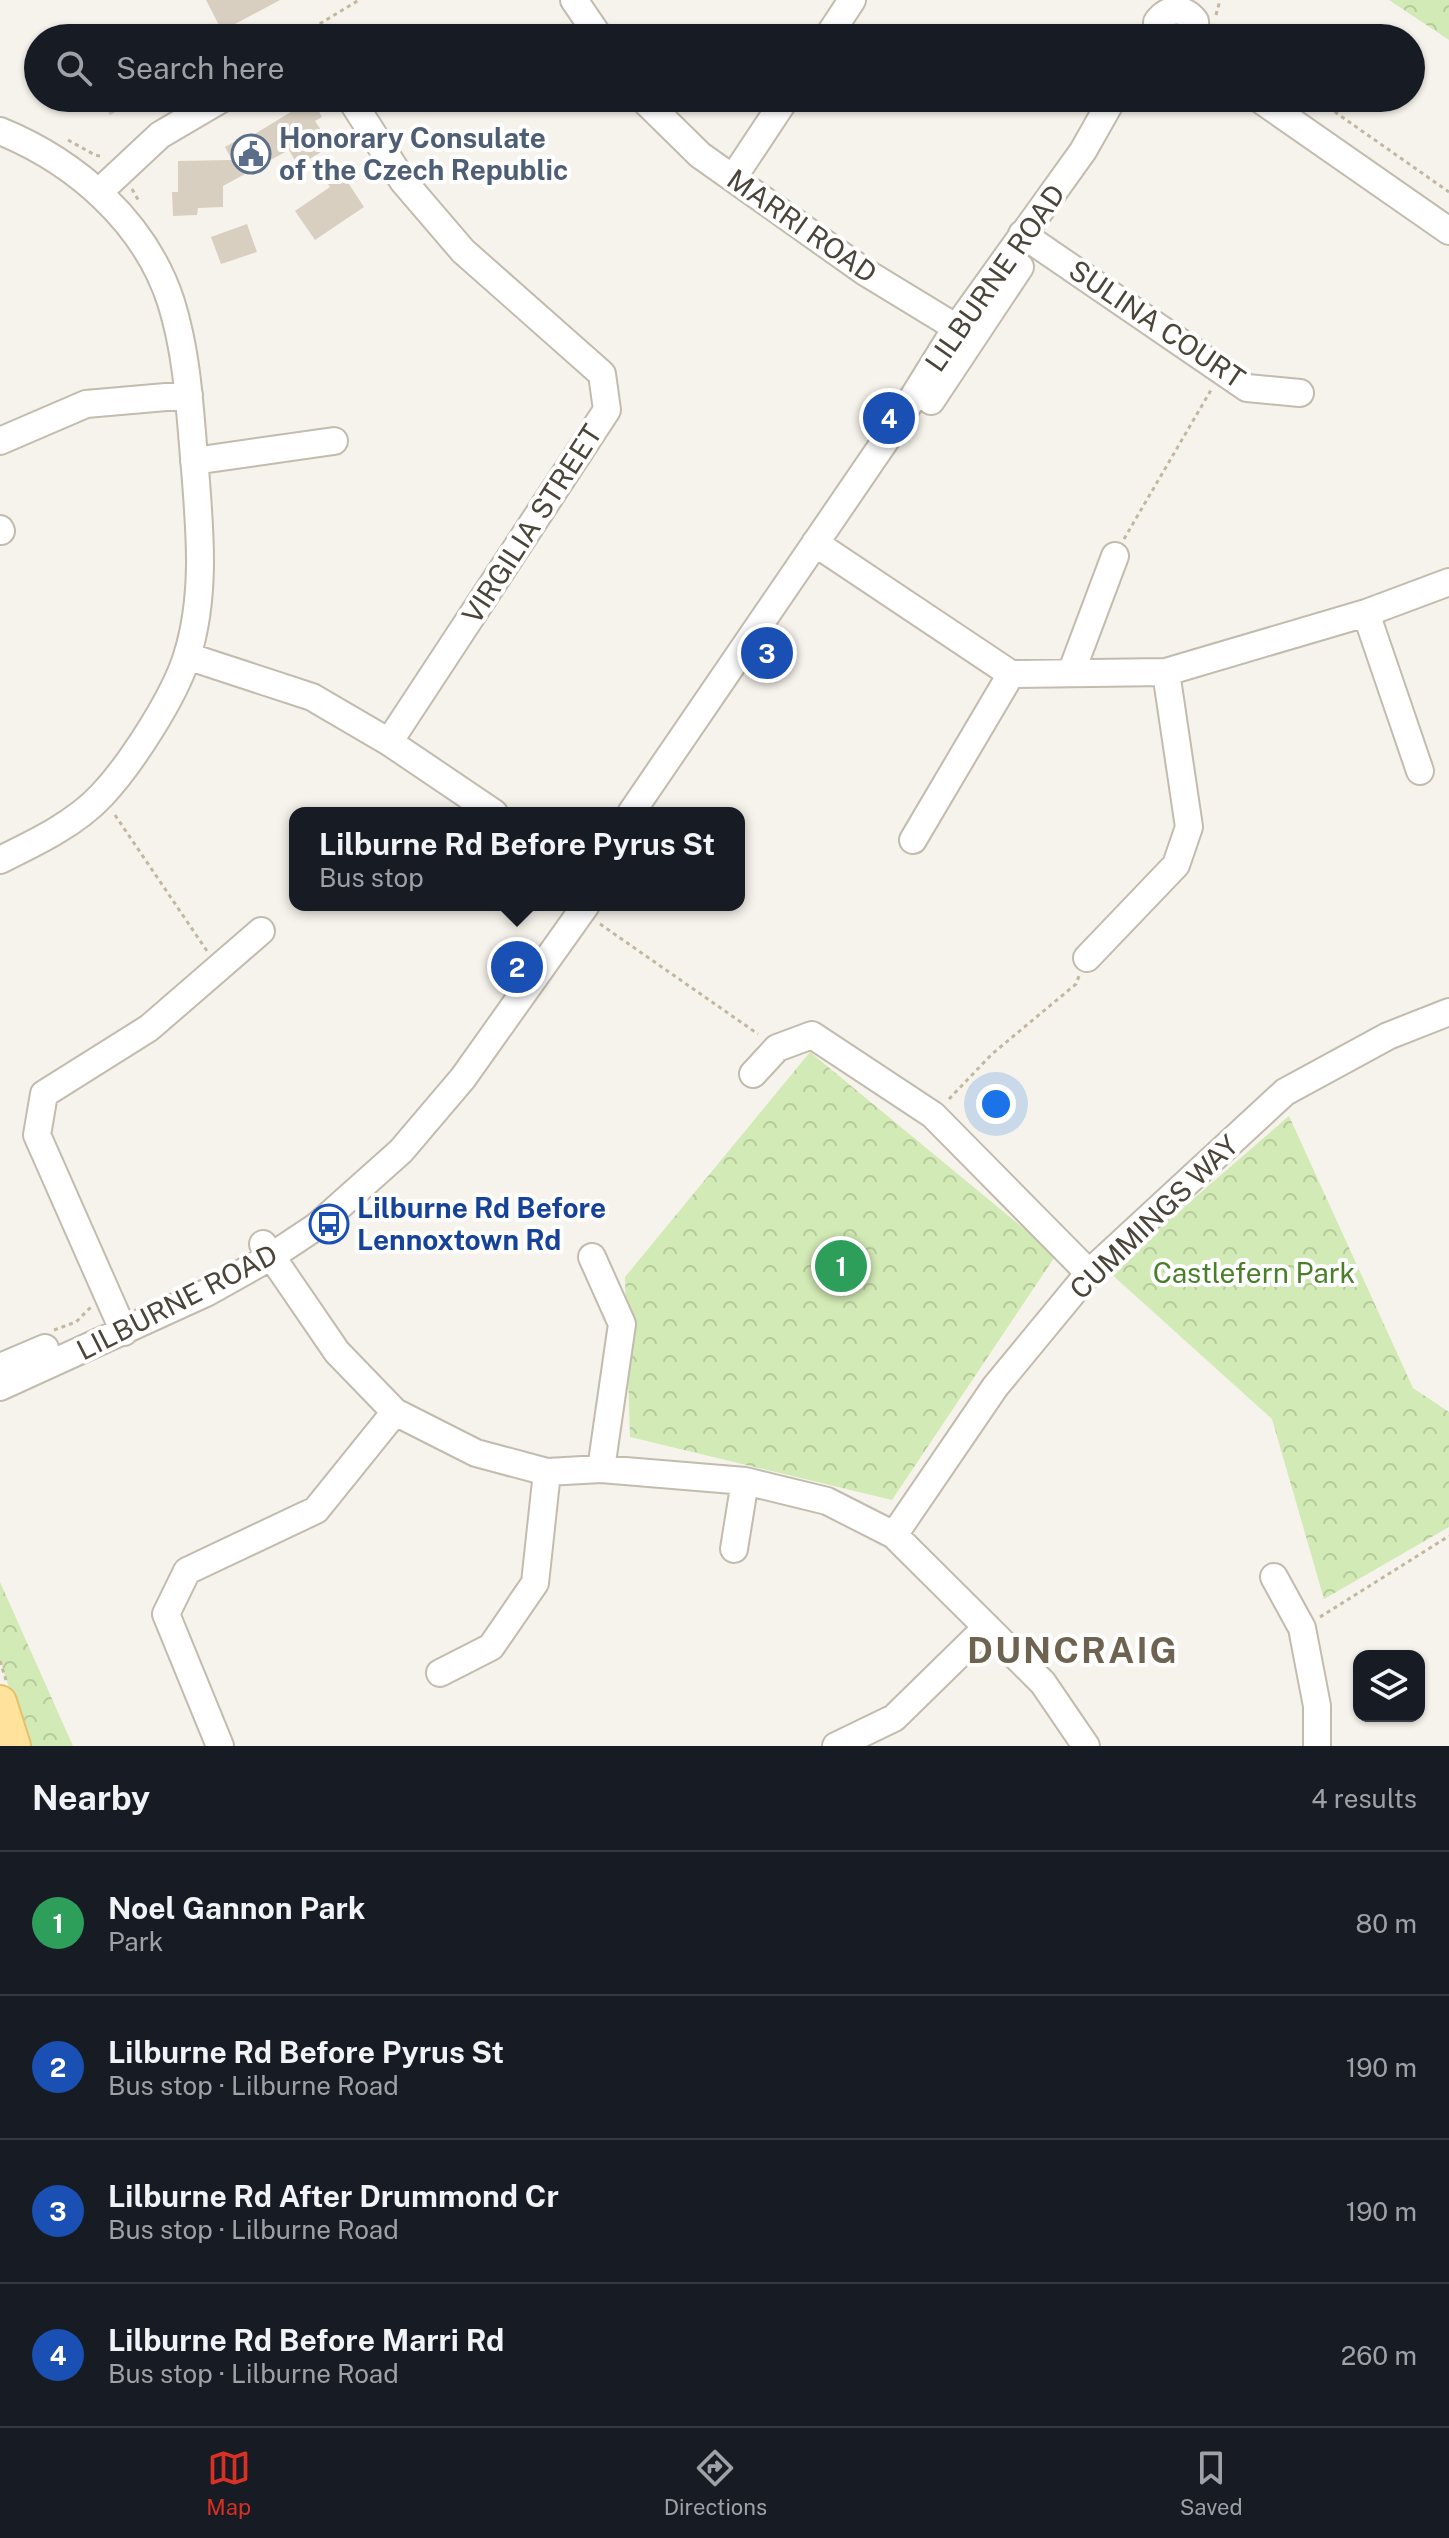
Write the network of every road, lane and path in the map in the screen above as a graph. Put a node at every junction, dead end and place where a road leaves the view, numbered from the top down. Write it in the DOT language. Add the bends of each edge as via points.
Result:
graph roads {
  1 [pos="359,0"];
  2 [pos="574,0"];
  3 [pos="852,0"];
  4 [pos="1204,0"];
  5 [pos="1220,0"];
  6 [pos="1180,5"];
  7 [pos="319,24"];
  8 [pos="590,24"];
  9 [pos="836,24"];
  10 [pos="1157,24"];
  11 [pos="1193,24"];
  12 [pos="1200,24"];
  13 [pos="1218,24"];
  14 [pos="199,112"];
  15 [pos="359,112"];
  16 [pos="656,112"];
  17 [pos="777,112"];
  18 [pos="1105,112"];
  19 [pos="1123,112"];
  20 [pos="1278,112"];
  21 [pos="1305,112"];
  22 [pos="1335,112"];
  23 [pos="0,131"];
  24 [pos="58,135"];
  25 [pos="120,173"];
  26 [pos="733,178"];
  27 [pos="99,192"];
  28 [pos="1449,192"];
  29 [pos="142,208"];
  30 [pos="1449,211"];
  31 [pos="1449,231"];
  32 [pos="1029,239"];
  33 [pos="965,333"];
  34 [pos="1223,370"];
  35 [pos="1300,393"];
  36 [pos="189,395"];
  37 [pos="0,441"];
  38 [pos="334,441"];
  39 [pos="194,461"];
  40 [pos="821,547"];
  41 [pos="1115,556"];
  42 [pos="1449,582"];
  43 [pos="1366,613"];
  44 [pos="187,656"];
  45 [pos="1166,672"];
  46 [pos="1071,673"];
  47 [pos="1011,674"];
  48 [pos="389,742"];
  49 [pos="1420,771"];
  50 [pos="101,796"];
  51 [pos="485,807"];
  52 [pos="635,807"];
  53 [pos="654,807"];
  54 [pos="913,840"];
  55 [pos="0,860"];
  56 [pos="564,911"];
  57 [pos="590,912"];
  58 [pos="261,931"];
  59 [pos="1087,958"];
  60 [pos="219,968"];
  61 [pos="1449,1012"];
  62 [pos="777,1048"];
  63 [pos="753,1074"];
  64 [pos="933,1115"];
  65 [pos="267,1250"];
  66 [pos="592,1257"];
  67 [pos="1089,1273"];
  68 [pos="120,1324"];
  69 [pos="0,1367"];
  70 [pos="0,1387"];
  71 [pos="395,1412"];
  72 [pos="601,1469"];
  73 [pos="547,1472"];
  74 [pos="745,1481"];
  75 [pos="894,1535"];
  76 [pos="1449,1536"];
  77 [pos="734,1549"];
  78 [pos="1274,1577"];
  79 [pos="987,1627"];
  80 [pos="1302,1628"];
  81 [pos="440,1673"];
  82 [pos="0,1702"];
  83 [pos="14,1746"];
  84 [pos="220,1746"];
  85 [pos="836,1746"];
  86 [pos="1086,1746"];
  87 [pos="1317,1746"];
  1 -- 7 [label="path"];
  2 -- 8 [label="street"];
  3 -- 9 [label="street"];
  4 -- 12 [label="street"];
  5 -- 13 [label="path"];
  6 -- 10 [label="street"];
  6 -- 11 [label="street"];
  14 -- 25 [label="street" via="160,135"];
  15 -- 48 [label="street, VIRGILIA STREET" via="403,181 463,251 602,374 607,410"];
  16 -- 26 [label="street, MARRI ROAD" via="700,155"];
  17 -- 26 [label="street"];
  18 -- 32 [label="street, LILBURNE ROAD"];
  19 -- 32 [label="street, LILBURNE ROAD"];
  20 -- 31 [label="street"];
  21 -- 30 [label="street"];
  22 -- 28 [label="path"];
  23 -- 27 [label="street" via="66,166"];
  24 -- 25 [label="path" via="109,157"];
  25 -- 27 [label="street"];
  25 -- 29 [label="path"];
  26 -- 33 [label="street, MARRI ROAD" via="865,272"];
  27 -- 36 [label="street" via="130,226 170,300"];
  32 -- 33 [label="street, LILBURNE ROAD"];
  32 -- 34 [label="street, SULINA COURT"];
  33 -- 40 [label="street, LILBURNE ROAD"];
  34 -- 35 [label="street, SULINA COURT" via="1247,388"];
  34 -- 41 [label="path"];
  36 -- 37 [label="street" via="86,404"];
  36 -- 39 [label="street"];
  38 -- 39 [label="street"];
  39 -- 44 [label="street" via="201,558"];
  40 -- 47 [label="street"];
  40 -- 52 [label="street, LILBURNE ROAD"];
  40 -- 53 [label="street, LILBURNE ROAD"];
  41 -- 46 [label="street"];
  42 -- 43 [label="street"];
  43 -- 45 [label="street"];
  43 -- 49 [label="street"];
  44 -- 48 [label="street" via="312,697"];
  44 -- 50 [label="street" via="152,726"];
  45 -- 46 [label="street"];
  45 -- 59 [label="street" via="1189,827 1176,865"];
  46 -- 47 [label="street"];
  47 -- 54 [label="street"];
  48 -- 51 [label="street"];
  50 -- 55 [label="street" via="57,830"];
  50 -- 60 [label="path"];
  56 -- 65 [label="street, LILBURNE ROAD" via="419,1109 374,1157"];
  57 -- 62 [label="path"];
  57 -- 65 [label="street, LILBURNE ROAD" via="401,1151 317,1226"];
  58 -- 60 [label="street"];
  59 -- 64 [label="path" via="1076,984 992,1054"];
  60 -- 68 [label="street" via="149,1028 44,1094 37,1135"];
  61 -- 67 [label="street, CUMMINGS WAY" via="1388,1036 1285,1092"];
  62 -- 63 [label="street"];
  62 -- 64 [label="street" via="812,1035"];
  64 -- 67 [label="street"];
  65 -- 68 [label="street, LILBURNE ROAD" via="218,1287"];
  65 -- 71 [label="street" via="337,1352"];
  66 -- 72 [label="street" via="622,1324"];
  67 -- 75 [label="street, CUMMINGS WAY" via="995,1387"];
  68 -- 69 [label="street, LILBURNE ROAD"];
  68 -- 70 [label="street, LILBURNE ROAD"];
  71 -- 73 [label="street" via="476,1453"];
  71 -- 84 [label="street" via="316,1510 187,1571 166,1614"];
  72 -- 73 [label="street"];
  72 -- 74 [label="street"];
  73 -- 81 [label="street" via="535,1583 491,1647"];
  74 -- 75 [label="street" via="827,1501"];
  74 -- 77 [label="street"];
  75 -- 79 [label="street"];
  76 -- 80 [label="path"];
  78 -- 80 [label="street"];
  79 -- 85 [label="street" via="894,1718"];
  79 -- 86 [label="street" via="1043,1683"];
  80 -- 87 [label="street" via="1317,1706"];
  82 -- 83 [label="main road"];
}
